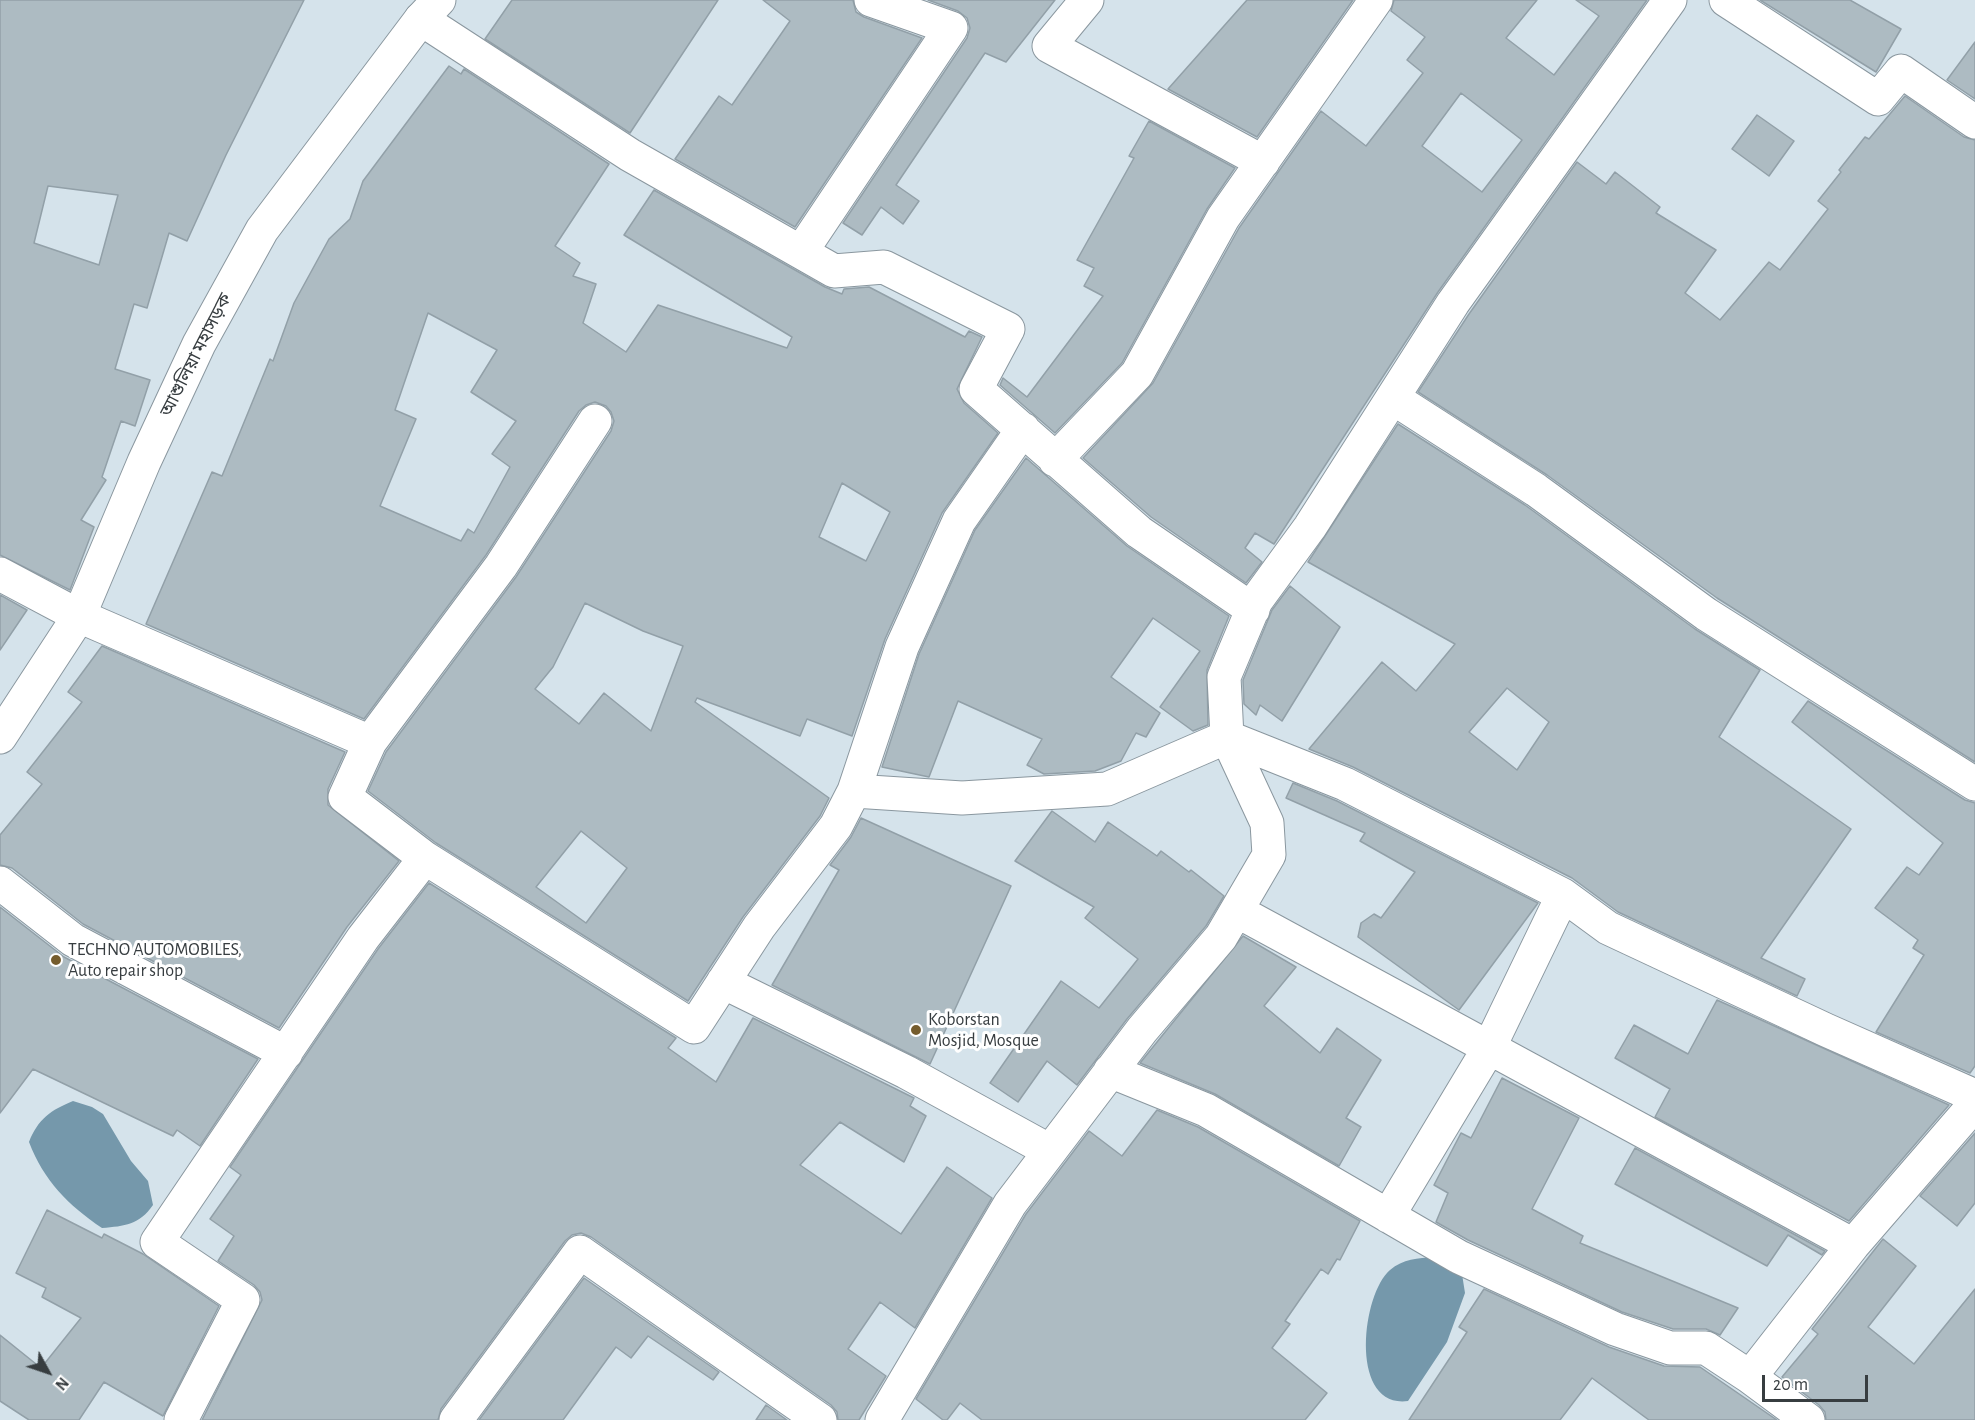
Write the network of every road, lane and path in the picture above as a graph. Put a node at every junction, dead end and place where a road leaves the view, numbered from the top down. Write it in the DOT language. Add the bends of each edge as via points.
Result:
graph roads {
  1 [pos="871,0"];
  2 [pos="1087,0"];
  3 [pos="1377,0"];
  4 [pos="1670,0"];
  5 [pos="1726,0"];
  6 [pos="432,5"];
  7 [pos="1975,122"];
  8 [pos="1263,162"];
  9 [pos="801,252"];
  10 [pos="1393,398"];
  11 [pos="595,421"];
  12 [pos="1023,429"];
  13 [pos="1055,460"];
  14 [pos="0,574"];
  15 [pos="1253,610"];
  16 [pos="78,616"];
  17 [pos="0,737"];
  18 [pos="1227,737"];
  19 [pos="370,742"];
  20 [pos="1975,784"];
  21 [pos="854,791"];
  22 [pos="425,858"];
  23 [pos="0,883"];
  24 [pos="1563,895"];
  25 [pos="1237,910"];
  26 [pos="723,982"];
  27 [pos="1489,1048"];
  28 [pos="286,1053"];
  29 [pos="1110,1071"];
  30 [pos="1975,1096"];
  31 [pos="1975,1104"];
  32 [pos="1050,1151"];
  33 [pos="1388,1216"];
  34 [pos="1852,1245"];
  35 [pos="1750,1377"];
  36 [pos="1796,1417"];
  37 [pos="181,1420"];
  38 [pos="456,1420"];
  39 [pos="820,1420"];
  40 [pos="882,1420"];
  1 -- 9 [label="main road" via="951,28"];
  2 -- 8 [label="main road" via="1049,46"];
  3 -- 8 [label="main road"];
  4 -- 10 [label="main road" via="1453,303"];
  5 -- 7 [label="main road" via="1878,99 1901,71"];
  6 -- 9 [label="main road" via="630,155"];
  6 -- 16 [label="main road, আশুলিয়া মহাসড়ক" via="262,230 199,344"];
  8 -- 13 [label="main road" via="1223,218 1137,374"];
  9 -- 12 [label="main road" via="834,271 884,267 1008,329 976,388"];
  10 -- 15 [label="main road"];
  10 -- 20 [label="main road" via="1536,490 1706,615"];
  11 -- 19 [label="main road" via="501,566"];
  12 -- 13 [label="main road"];
  12 -- 21 [label="main road" via="959,520 902,647"];
  13 -- 15 [label="main road" via="1139,532"];
  14 -- 16 [label="main road"];
  15 -- 18 [label="main road" via="1224,677"];
  16 -- 17 [label="main road, আশুলিয়া মহাসড়ক"];
  16 -- 19 [label="main road"];
  18 -- 21 [label="main road" via="1107,789 962,798"];
  18 -- 24 [label="main road" via="1346,784"];
  18 -- 25 [label="main road" via="1267,823 1269,855"];
  19 -- 22 [label="main road" via="345,797"];
  21 -- 26 [label="main road" via="836,826 759,927"];
  22 -- 26 [label="main road" via="694,1027"];
  22 -- 28 [label="main road" via="363,938"];
  23 -- 28 [label="main road" via="74,940"];
  24 -- 27 [label="main road"];
  24 -- 30 [label="main road" via="1608,928"];
  25 -- 27 [label="main road"];
  25 -- 29 [label="main road" via="1221,937"];
  26 -- 32 [label="main road" via="906,1072"];
  27 -- 33 [label="main road"];
  27 -- 34 [label="main road"];
  28 -- 37 [label="main road" via="157,1242 243,1300"];
  29 -- 32 [label="main road"];
  29 -- 33 [label="main road" via="1206,1110"];
  31 -- 34 [label="main road"];
  32 -- 40 [label="main road" via="1010,1204"];
  33 -- 35 [label="main road" via="1459,1257 1615,1329 1670,1348 1706,1348"];
  34 -- 35 [label="main road"];
  35 -- 36 [label="main road"];
  38 -- 39 [label="main road" via="580,1252"];
}
